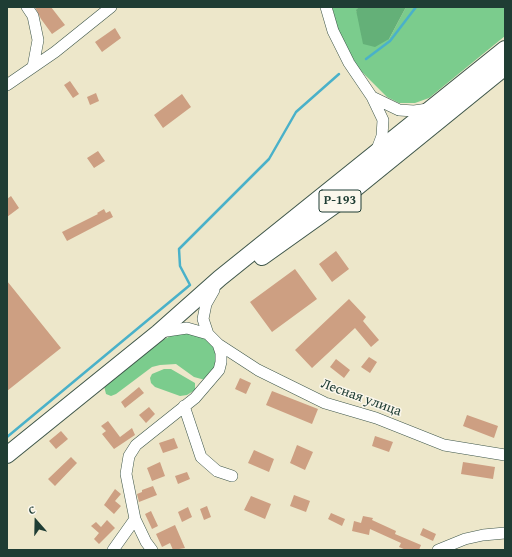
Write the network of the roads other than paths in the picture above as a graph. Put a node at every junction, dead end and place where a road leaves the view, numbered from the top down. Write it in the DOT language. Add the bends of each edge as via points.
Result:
graph roads {
  1 [pos="27,7"];
  2 [pos="111,7"];
  3 [pos="326,7"];
  4 [pos="505,49"];
  5 [pos="34,67"];
  6 [pos="505,67"];
  7 [pos="7,85"];
  8 [pos="372,97"];
  9 [pos="433,108"];
  10 [pos="376,152"];
  11 [pos="214,290"];
  12 [pos="191,305"];
  13 [pos="158,333"];
  14 [pos="208,334"];
  15 [pos="218,344"];
  16 [pos="184,406"];
  17 [pos="7,455"];
  18 [pos="505,455"];
  19 [pos="232,476"];
  20 [pos="135,519"];
  21 [pos="505,533"];
  22 [pos="114,550"];
  23 [pos="152,550"];
  24 [pos="438,550"];
  1 -- 5 [label="street" via="33,16 38,40"];
  2 -- 5 [label="street"];
  3 -- 8 [label="street" via="332,31 349,63"];
  4 -- 9 [label="highway, Р-193"];
  5 -- 7 [label="street"];
  6 -- 11 [label="highway, Р-193" via="335,205"];
  8 -- 9 [label="street" via="399,110"];
  8 -- 10 [label="street" via="383,120 382,136"];
  9 -- 10 [label="highway, Р-193"];
  10 -- 12 [label="highway, Р-193" via="220,278"];
  11 -- 12 [label="highway, Р-193"];
  11 -- 14 [label="street" via="204,312 204,325"];
  12 -- 13 [label="highway, Р-193"];
  13 -- 14 [label="street" via="187,328"];
  13 -- 17 [label="highway, Р-193"];
  14 -- 15 [label="street, Лесная улица"];
  15 -- 16 [label="street" via="221,362 219,370 206,387"];
  15 -- 18 [label="street, Лесная улица" via="258,370 325,403 376,418 444,445"];
  16 -- 19 [label="street" via="201,456 217,471"];
  16 -- 20 [label="street" via="136,445 129,456 126,474"];
  20 -- 22 [label="street"];
  20 -- 23 [label="street"];
  21 -- 24 [label="street" via="465,539"];
}
